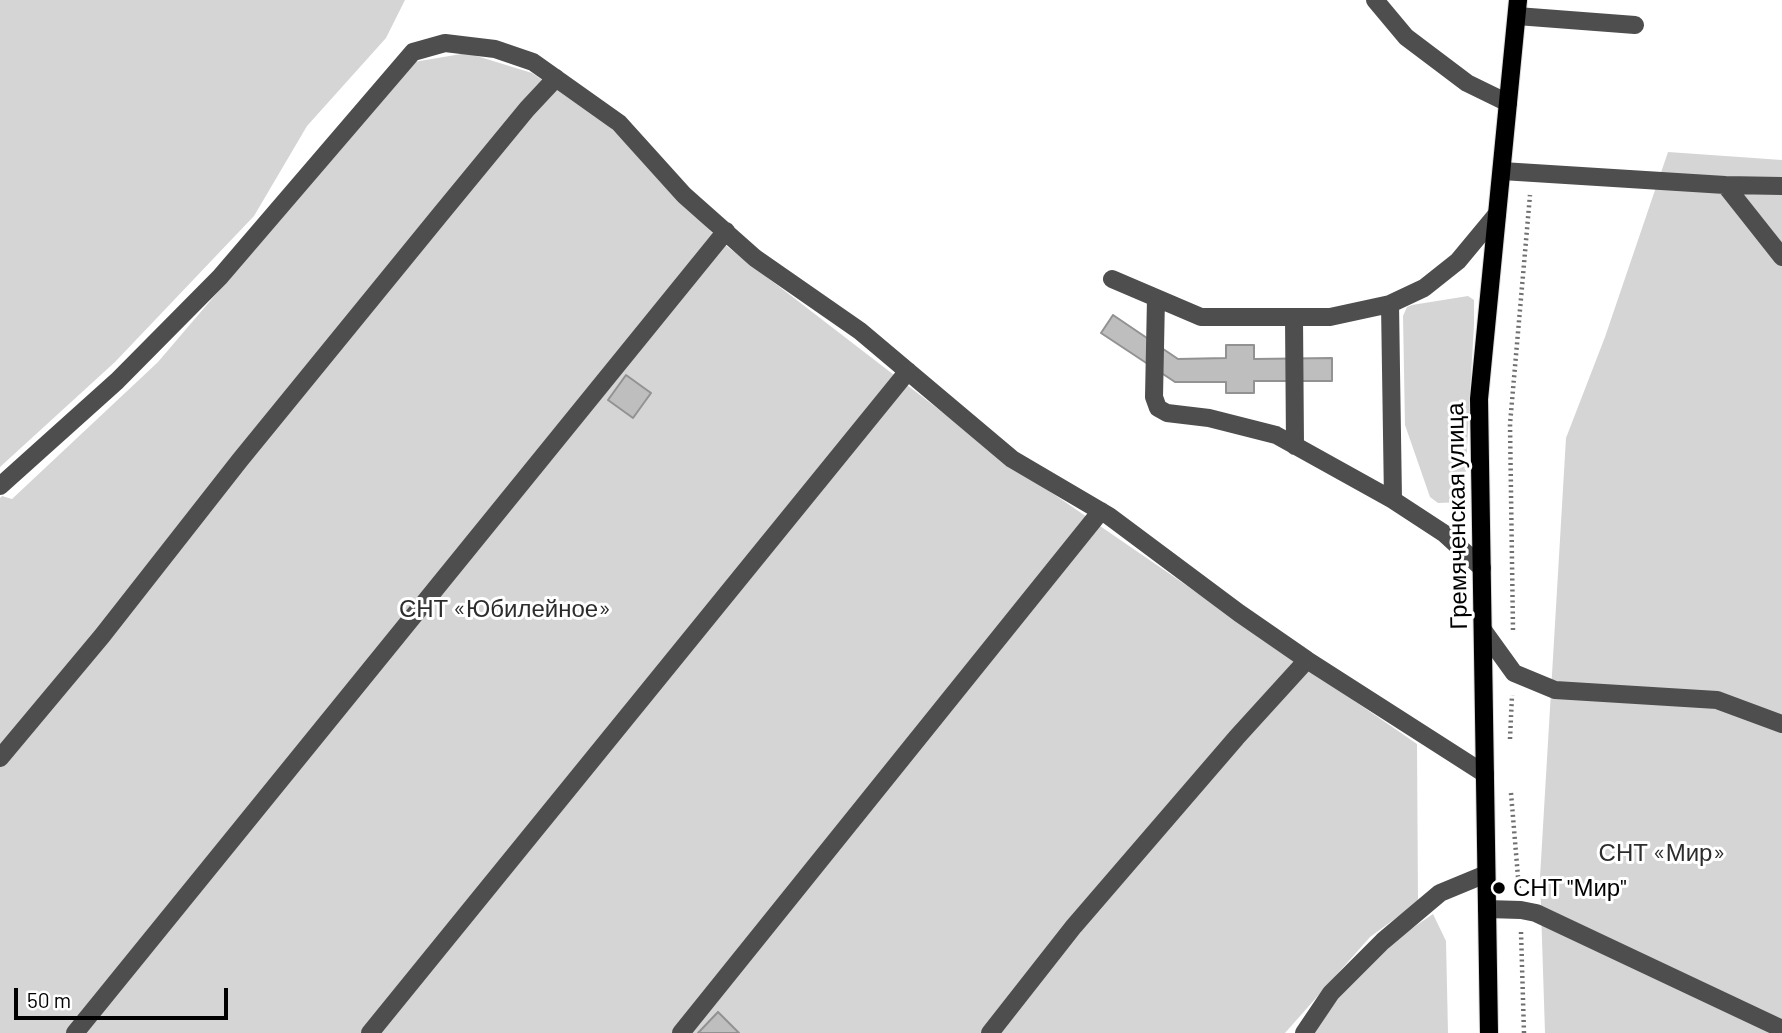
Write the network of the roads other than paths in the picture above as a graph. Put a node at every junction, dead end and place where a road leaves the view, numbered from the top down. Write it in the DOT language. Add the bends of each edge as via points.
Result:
graph roads {
  1 [pos="1375,0"];
  2 [pos="1518,8"];
  3 [pos="1635,25"];
  4 [pos="556,78"];
  5 [pos="1508,103"];
  6 [pos="1502,171"];
  7 [pos="1725,185"];
  8 [pos="1782,186"];
  9 [pos="1497,214"];
  10 [pos="726,231"];
  11 [pos="1782,257"];
  12 [pos="1112,279"];
  13 [pos="1156,298"];
  14 [pos="1390,303"];
  15 [pos="1294,317"];
  16 [pos="908,371"];
  17 [pos="1295,446"];
  18 [pos="0,486"];
  19 [pos="1393,500"];
  20 [pos="1101,511"];
  21 [pos="1482,568"];
  22 [pos="1483,630"];
  23 [pos="1307,660"];
  24 [pos="1782,724"];
  25 [pos="0,758"];
  26 [pos="1485,774"];
  27 [pos="1486,874"];
  28 [pos="1487,909"];
  29 [pos="1782,1029"];
  30 [pos="75,1033"];
  31 [pos="370,1033"];
  32 [pos="681,1033"];
  33 [pos="990,1033"];
  34 [pos="1304,1033"];
  35 [pos="1489,1033"];
  1 -- 5 [label="street" via="1406,37 1467,83"];
  2 -- 3 [label="street"];
  2 -- 5 [label="main road, Гремяченская улица"];
  4 -- 10 [label="street" via="619,123 684,195"];
  4 -- 18 [label="street" via="533,62 495,49 445,43 413,52 220,277 117,381"];
  4 -- 25 [label="street"];
  5 -- 6 [label="main road, Гремяченская улица"];
  6 -- 7 [label="street"];
  6 -- 9 [label="main road, Гремяченская улица"];
  7 -- 8 [label="street"];
  7 -- 11 [label="street"];
  9 -- 14 [label="street" via="1458,261 1424,288"];
  9 -- 21 [label="main road, Гремяченская улица" via="1479,399"];
  10 -- 16 [label="street" via="755,258 860,331"];
  10 -- 30 [label="street"];
  12 -- 13 [label="street"];
  13 -- 15 [label="street" via="1201,317"];
  13 -- 17 [label="street" via="1154,397 1158,408 1276,435"];
  14 -- 15 [label="street" via="1330,317"];
  14 -- 19 [label="street"];
  15 -- 17 [label="street"];
  16 -- 20 [label="street" via="1012,459"];
  16 -- 31 [label="street"];
  17 -- 19 [label="street"];
  19 -- 21 [label="street" via="1445,534"];
  20 -- 23 [label="street"];
  20 -- 32 [label="street"];
  21 -- 22 [label="main road, Гремяченская улица"];
  22 -- 24 [label="street" via="1514,673 1555,690 1717,700"];
  22 -- 26 [label="main road, Гремяченская улица"];
  23 -- 26 [label="street"];
  23 -- 33 [label="street" via="1083,916"];
  26 -- 27 [label="main road, Гремяченская улица"];
  27 -- 28 [label="main road, Гремяченская улица"];
  27 -- 34 [label="street" via="1440,893 1383,941 1332,993"];
  28 -- 29 [label="street" via="1536,914"];
  28 -- 35 [label="main road, Гремяченская улица"];
}
